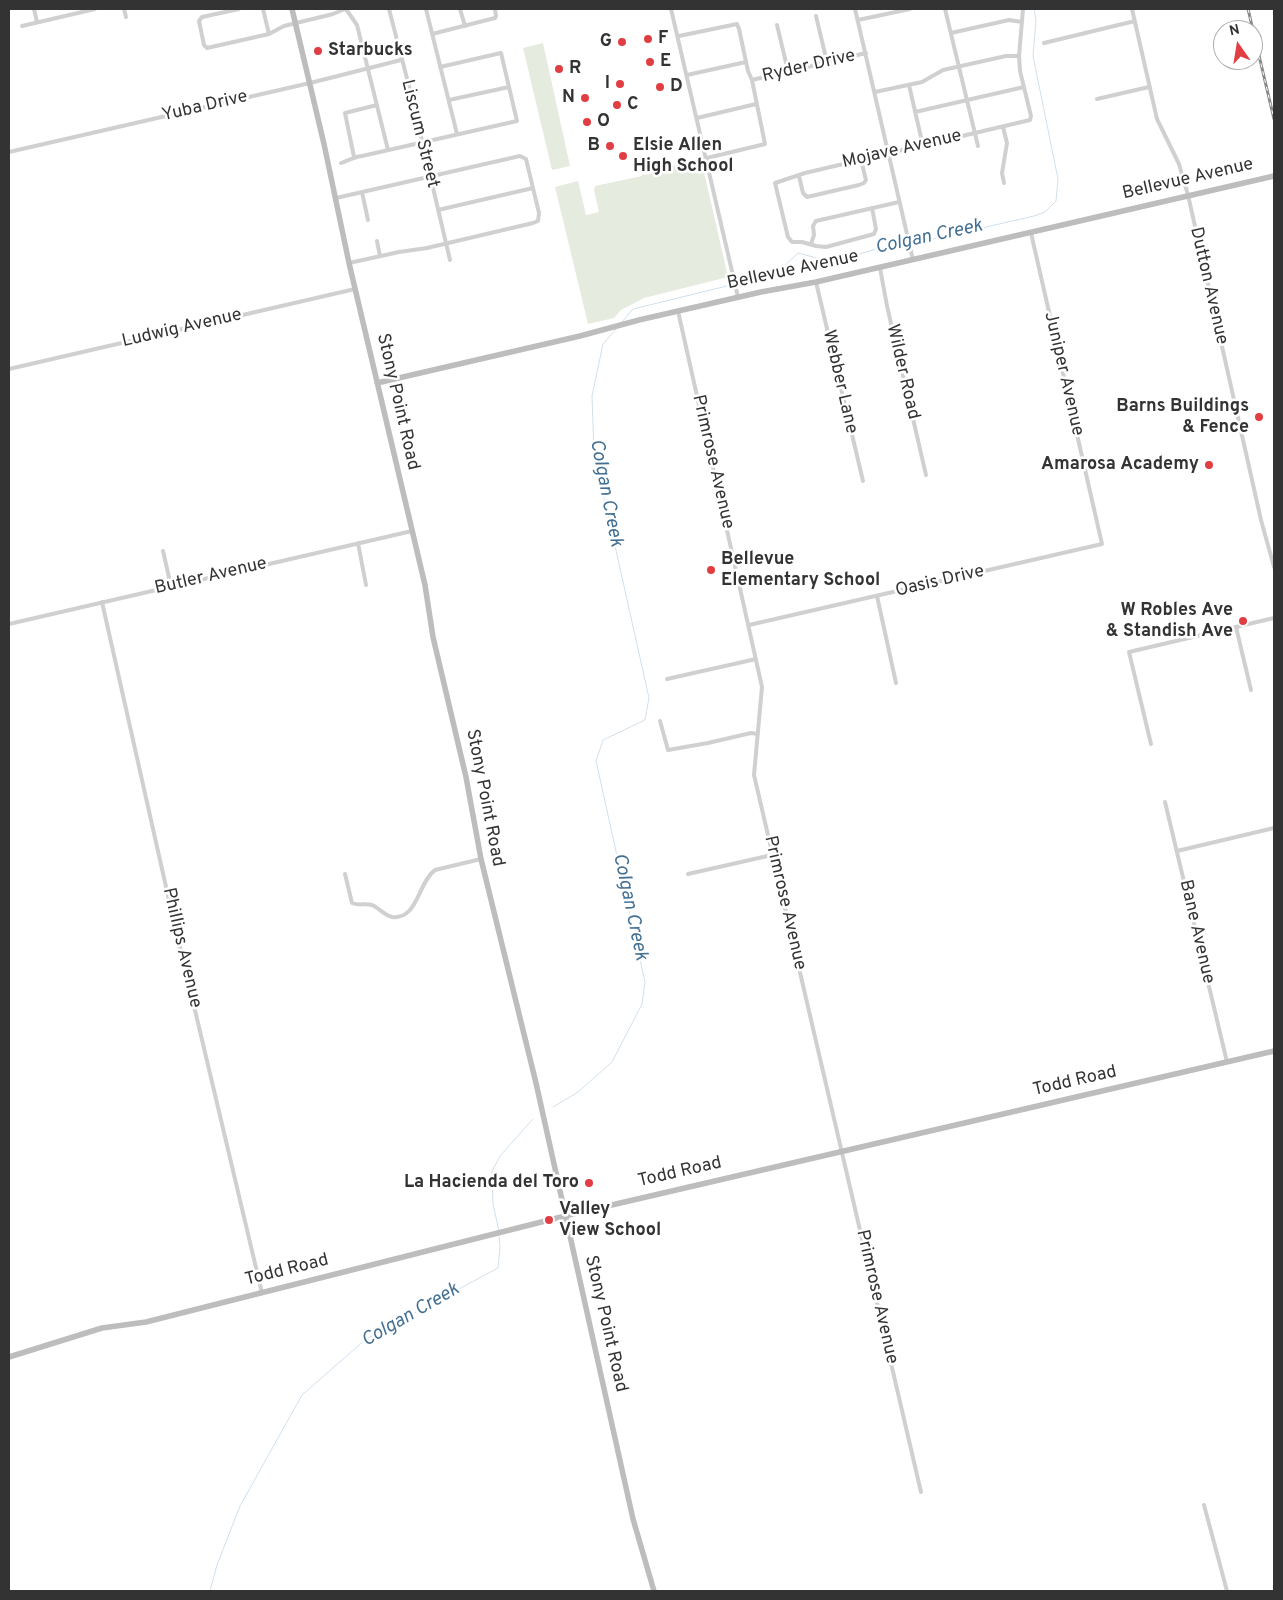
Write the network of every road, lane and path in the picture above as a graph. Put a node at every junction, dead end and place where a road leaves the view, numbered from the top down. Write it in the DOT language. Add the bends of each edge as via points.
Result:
graph roads {
  1 [pos="34,9"];
  2 [pos="94,9"];
  3 [pos="124,9"];
  4 [pos="239,9"];
  5 [pos="263,9"];
  6 [pos="292,9"];
  7 [pos="346,9"];
  8 [pos="389,9"];
  9 [pos="426,9"];
  10 [pos="460,9"];
  11 [pos="496,9"];
  12 [pos="671,9"];
  13 [pos="855,9"];
  14 [pos="910,9"];
  15 [pos="945,9"];
  16 [pos="1023,9"];
  17 [pos="1132,9"];
  18 [pos="816,16"];
  19 [pos="126,17"];
  20 [pos="858,20"];
  21 [pos="1134,21"];
  22 [pos="37,22"];
  23 [pos="1022,22"];
  24 [pos="296,23"];
  25 [pos="777,25"];
  26 [pos="22,26"];
  27 [pos="464,26"];
  28 [pos="951,33"];
  29 [pos="269,34"];
  30 [pos="432,34"];
  31 [pos="678,36"];
  32 [pos="1044,43"];
  33 [pos="866,53"];
  34 [pos="1019,56"];
  35 [pos="402,60"];
  36 [pos="746,62"];
  37 [pos="827,62"];
  38 [pos="440,67"];
  39 [pos="959,67"];
  40 [pos="367,68"];
  41 [pos="788,71"];
  42 [pos="687,75"];
  43 [pos="752,80"];
  44 [pos="310,83"];
  45 [pos="909,84"];
  46 [pos="509,87"];
  47 [pos="1024,87"];
  48 [pos="1149,87"];
  49 [pos="875,92"];
  50 [pos="1097,99"];
  51 [pos="449,100"];
  52 [pos="967,100"];
  53 [pos="756,104"];
  54 [pos="377,105"];
  55 [pos="915,112"];
  56 [pos="697,118"];
  57 [pos="1003,127"];
  58 [pos="975,133"];
  59 [pos="457,134"];
  60 [pos="422,142"];
  61 [pos="923,146"];
  62 [pos="978,146"];
  63 [pos="388,150"];
  64 [pos="9,152"];
  65 [pos="889,154"];
  66 [pos="354,157"];
  67 [pos="707,158"];
  68 [pos="861,160"];
  69 [pos="341,162"];
  70 [pos="430,176"];
  71 [pos="799,176"];
  72 [pos="1274,176"];
  73 [pos="1004,183"];
  74 [pos="533,188"];
  75 [pos="362,192"];
  76 [pos="1188,195"];
  77 [pos="336,198"];
  78 [pos="899,202"];
  79 [pos="872,208"];
  80 [pos="438,210"];
  81 [pos="368,220"];
  82 [pos="1031,233"];
  83 [pos="376,241"];
  84 [pos="446,244"];
  85 [pos="811,244"];
  86 [pos="380,256"];
  87 [pos="450,260"];
  88 [pos="913,260"];
  89 [pos="349,263"];
  90 [pos="880,268"];
  91 [pos="816,282"];
  92 [pos="355,289"];
  93 [pos="738,297"];
  94 [pos="678,311"];
  95 [pos="9,369"];
  96 [pos="378,383"];
  97 [pos="926,476"];
  98 [pos="863,481"];
  99 [pos="412,531"];
  100 [pos="358,543"];
  101 [pos="1102,544"];
  102 [pos="163,551"];
  103 [pos="1274,566"];
  104 [pos="366,585"];
  105 [pos="171,586"];
  106 [pos="877,596"];
  107 [pos="102,602"];
  108 [pos="1274,618"];
  109 [pos="9,624"];
  110 [pos="749,625"];
  111 [pos="1236,627"];
  112 [pos="756,658"];
  113 [pos="667,679"];
  114 [pos="896,683"];
  115 [pos="1251,690"];
  116 [pos="660,721"];
  117 [pos="758,734"];
  118 [pos="1151,744"];
  119 [pos="1165,802"];
  120 [pos="1274,828"];
  121 [pos="1177,851"];
  122 [pos="772,855"];
  123 [pos="480,859"];
  124 [pos="345,874"];
  125 [pos="688,874"];
  126 [pos="1274,1051"];
  127 [pos="1227,1062"];
  128 [pos="842,1151"];
  129 [pos="565,1216"];
  130 [pos="262,1293"];
  131 [pos="9,1357"];
  132 [pos="921,1492"];
  133 [pos="1204,1505"];
  134 [pos="654,1591"];
  135 [pos="1227,1591"];
  1 -- 22 [label="street"];
  2 -- 22 [label="street"];
  3 -- 19 [label="street"];
  4 -- 29 [label="street" via="202,17 199,21 207,48"];
  5 -- 29 [label="street"];
  6 -- 24 [label="main road, Stony Point Road"];
  7 -- 24 [label="street"];
  7 -- 40 [label="street" via="357,25"];
  8 -- 35 [label="street, Liscum Street"];
  9 -- 30 [label="street"];
  10 -- 27 [label="street"];
  11 -- 27 [label="street" via="494,18"];
  12 -- 31 [label="street"];
  13 -- 20 [label="street"];
  14 -- 20 [label="street"];
  15 -- 28 [label="street"];
  16 -- 23 [label="street"];
  17 -- 21 [label="street, Dutton Avenue"];
  18 -- 37 [label="street"];
  20 -- 33 [label="street"];
  21 -- 32 [label="street"];
  21 -- 48 [label="street, Dutton Avenue"];
  22 -- 26 [label="street"];
  23 -- 28 [label="street" via="1009,20"];
  23 -- 34 [label="street"];
  24 -- 29 [label="street"];
  24 -- 44 [label="main road, Stony Point Road"];
  25 -- 41 [label="street"];
  27 -- 30 [label="street"];
  28 -- 39 [label="street"];
  30 -- 38 [label="street"];
  31 -- 36 [label="street" via="736,24"];
  31 -- 42 [label="street"];
  33 -- 37 [label="street, Ryder Drive"];
  33 -- 49 [label="street"];
  34 -- 39 [label="street"];
  34 -- 47 [label="street"];
  35 -- 40 [label="street, Yuba Drive"];
  35 -- 60 [label="street, Liscum Street"];
  36 -- 42 [label="street"];
  36 -- 43 [label="street"];
  37 -- 41 [label="street, Ryder Drive"];
  38 -- 46 [label="street" via="501,52"];
  38 -- 51 [label="street"];
  39 -- 45 [label="street"];
  39 -- 52 [label="street"];
  40 -- 44 [label="street, Yuba Drive"];
  40 -- 54 [label="street"];
  41 -- 43 [label="street, Ryder Drive"];
  42 -- 56 [label="street"];
  43 -- 53 [label="street"];
  44 -- 64 [label="street, Yuba Drive"];
  44 -- 77 [label="main road, Stony Point Road"];
  45 -- 49 [label="street"];
  45 -- 55 [label="street"];
  46 -- 51 [label="street"];
  46 -- 59 [label="street" via="517,120"];
  47 -- 52 [label="street"];
  47 -- 57 [label="street, Mojave Avenue" via="1030,120"];
  48 -- 50 [label="street"];
  48 -- 76 [label="street, Dutton Avenue" via="1157,118 1179,164"];
  49 -- 65 [label="street"];
  51 -- 59 [label="street"];
  52 -- 55 [label="street"];
  52 -- 58 [label="street"];
  53 -- 56 [label="street"];
  53 -- 67 [label="street" via="765,144"];
  54 -- 63 [label="street"];
  54 -- 66 [label="street" via="345,113"];
  55 -- 61 [label="street"];
  56 -- 67 [label="street"];
  57 -- 58 [label="street, Mojave Avenue"];
  57 -- 73 [label="street" via="1007,144 1002,173"];
  58 -- 61 [label="street, Mojave Avenue"];
  58 -- 62 [label="street"];
  59 -- 60 [label="street"];
  60 -- 63 [label="street"];
  60 -- 70 [label="street, Liscum Street"];
  61 -- 65 [label="street, Mojave Avenue"];
  63 -- 66 [label="street"];
  65 -- 68 [label="street, Mojave Avenue"];
  65 -- 78 [label="street"];
  66 -- 69 [label="street"];
  67 -- 93 [label="street"];
  68 -- 71 [label="street, Mojave Avenue"];
  68 -- 71 [label="street" via="864,184 807,197"];
  70 -- 74 [label="street" via="520,156 526,159"];
  70 -- 75 [label="street"];
  70 -- 80 [label="street, Liscum Street"];
  71 -- 85 [label="street, Mojave Avenue" via="775,183 788,239"];
  72 -- 76 [label="main road, Bellevue Avenue"];
  74 -- 80 [label="street"];
  74 -- 84 [label="street" via="538,221"];
  75 -- 77 [label="street"];
  75 -- 81 [label="street"];
  76 -- 82 [label="main road, Bellevue Avenue"];
  76 -- 103 [label="street, Dutton Avenue"];
  77 -- 89 [label="main road, Stony Point Road"];
  78 -- 79 [label="street"];
  78 -- 88 [label="street"];
  79 -- 85 [label="street" via="816,221 812,226"];
  79 -- 85 [label="street" via="874,234 826,247"];
  80 -- 84 [label="street, Liscum Street"];
  82 -- 88 [label="main road, Bellevue Avenue"];
  82 -- 101 [label="street, Juniper Avenue"];
  83 -- 86 [label="street"];
  84 -- 86 [label="street"];
  84 -- 87 [label="street, Liscum Street"];
  86 -- 89 [label="street"];
  88 -- 90 [label="main road, Bellevue Avenue"];
  89 -- 92 [label="main road, Stony Point Road"];
  90 -- 91 [label="main road, Bellevue Avenue"];
  90 -- 97 [label="street, Wilder Road"];
  91 -- 93 [label="main road, Bellevue Avenue"];
  91 -- 98 [label="street, Webber Lane"];
  92 -- 95 [label="street, Ludwig Avenue"];
  92 -- 96 [label="main road, Stony Point Road"];
  93 -- 94 [label="main road, Bellevue Avenue"];
  94 -- 96 [label="main road, Bellevue Avenue"];
  94 -- 110 [label="street, Primrose Avenue"];
  96 -- 99 [label="main road, Stony Point Road"];
  99 -- 100 [label="street, Butler Avenue"];
  99 -- 123 [label="main road, Stony Point Road" via="464,768"];
  100 -- 104 [label="street"];
  100 -- 105 [label="street, Butler Avenue"];
  101 -- 106 [label="street, Oasis Drive"];
  102 -- 105 [label="street"];
  105 -- 107 [label="street, Butler Avenue"];
  106 -- 110 [label="street, Oasis Drive"];
  106 -- 114 [label="street"];
  107 -- 109 [label="street, Butler Avenue"];
  107 -- 130 [label="street, Phillips Avenue"];
  108 -- 111 [label="street"];
  110 -- 112 [label="street, Primrose Avenue"];
  111 -- 115 [label="street"];
  111 -- 118 [label="street" via="1129,652"];
  112 -- 113 [label="street"];
  112 -- 117 [label="street, Primrose Avenue" via="762,687"];
  116 -- 117 [label="street" via="668,750"];
  117 -- 122 [label="street, Primrose Avenue" via="754,775"];
  119 -- 121 [label="street, Bane Avenue"];
  120 -- 121 [label="street"];
  121 -- 127 [label="street, Bane Avenue"];
  122 -- 125 [label="street"];
  122 -- 128 [label="street, Primrose Avenue"];
  123 -- 124 [label="street" via="429,874 411,910 394,917 374,906 352,903"];
  123 -- 129 [label="main road, Stony Point Road" via="536,1083"];
  126 -- 127 [label="main road, Todd Road"];
  127 -- 128 [label="main road, Todd Road"];
  128 -- 129 [label="main road, Todd Road"];
  128 -- 132 [label="street, Primrose Avenue"];
  129 -- 130 [label="main road, Todd Road"];
  129 -- 134 [label="main road, Stony Point Road" via="633,1519"];
  130 -- 131 [label="main road, Todd Road" via="146,1322 102,1328"];
  133 -- 135 [label="street"];
}
